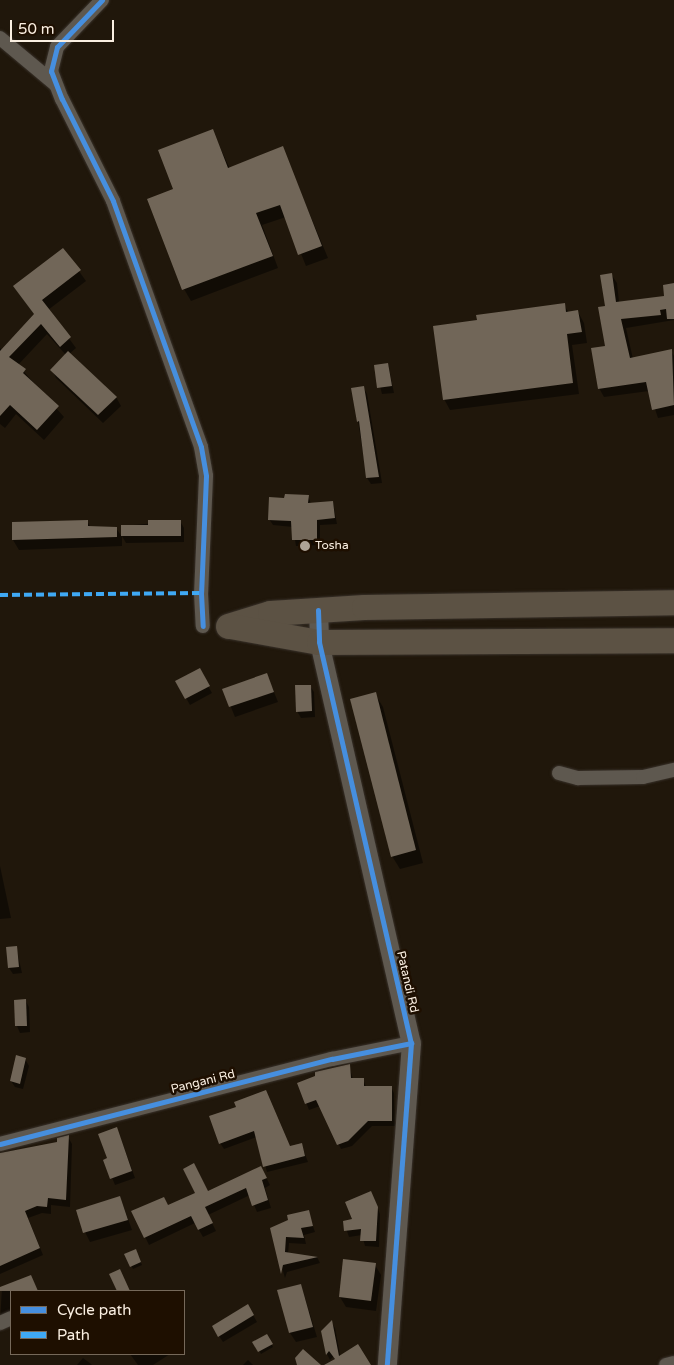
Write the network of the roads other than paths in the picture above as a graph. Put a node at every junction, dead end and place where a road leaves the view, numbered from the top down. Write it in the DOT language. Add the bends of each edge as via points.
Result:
graph roads {
  1 [pos="102,0"];
  2 [pos="0,38"];
  3 [pos="56,84"];
  4 [pos="674,602"];
  5 [pos="318,610"];
  6 [pos="203,626"];
  7 [pos="674,640"];
  8 [pos="319,642"];
  9 [pos="674,770"];
  10 [pos="559,773"];
  11 [pos="411,1043"];
  12 [pos="0,1144"];
  13 [pos="674,1363"];
  14 [pos="387,1365"];
  15 [pos="666,1365"];
  1 -- 3 [label="street" via="58,47 51,63"];
  2 -- 3 [label="street"];
  3 -- 6 [label="street" via="113,201 201,447 206,476 201,593"];
  4 -- 5 [label="highway"];
  5 -- 8 [label="street, Patandi Rd"];
  5 -- 8 [label="highway" via="270,613 228,626 270,636"];
  7 -- 8 [label="highway"];
  8 -- 11 [label="street, Patandi Rd"];
  9 -- 10 [label="street" via="634,777 578,778"];
  11 -- 12 [label="street, Pangani Rd" via="332,1059"];
  11 -- 14 [label="street, Patandi Rd"];
  13 -- 15 [label="street"];
}
